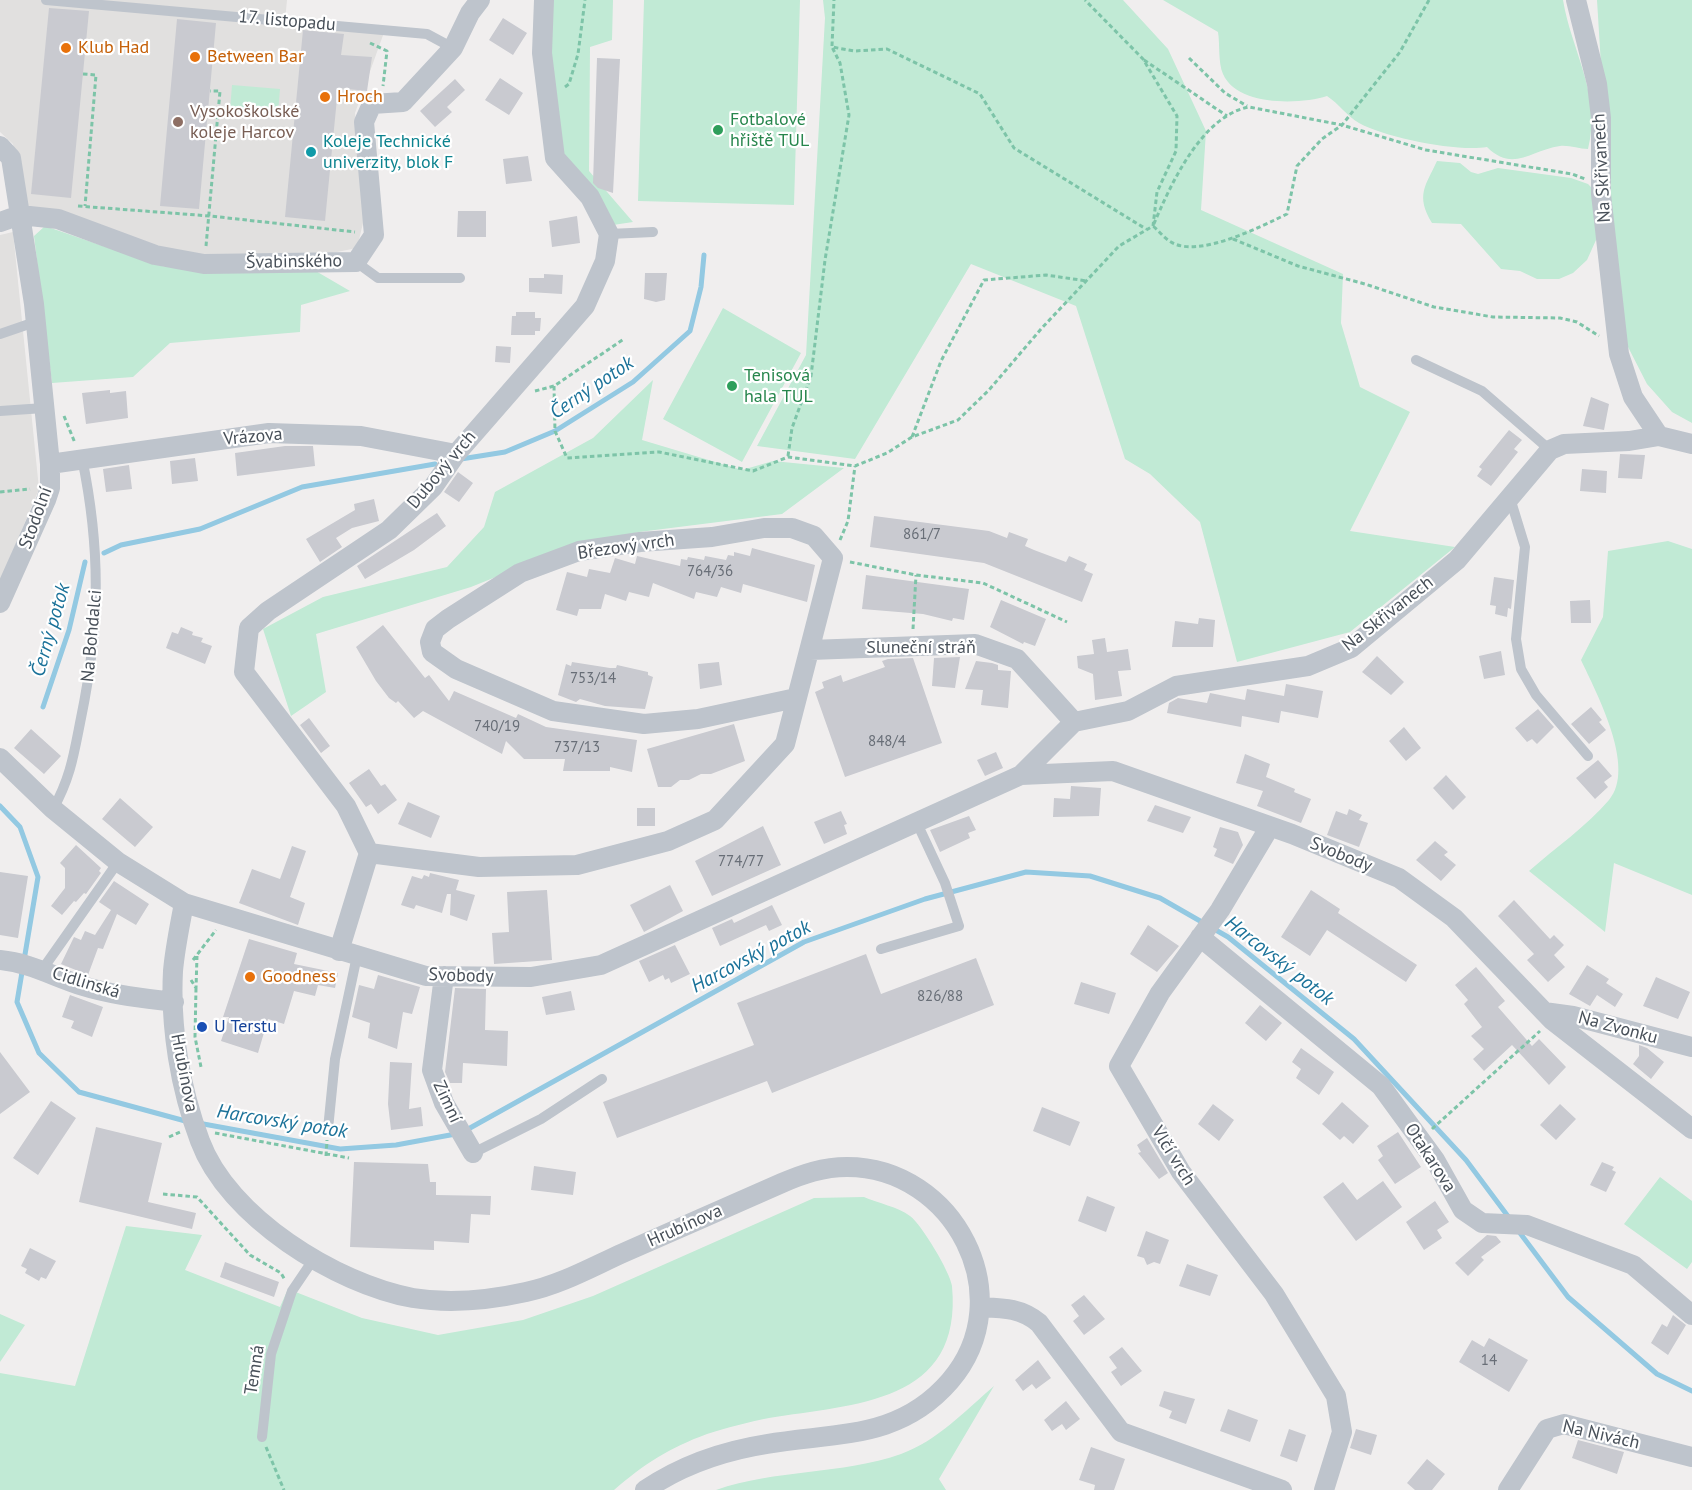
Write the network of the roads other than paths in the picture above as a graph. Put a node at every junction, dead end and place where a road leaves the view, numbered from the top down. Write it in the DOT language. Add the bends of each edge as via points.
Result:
graph roads {
  1 [pos="46,0"];
  2 [pos="480,0"];
  3 [pos="544,0"];
  4 [pos="1576,0"];
  5 [pos="453,48"];
  6 [pos="0,146"];
  7 [pos="20,215"];
  8 [pos="0,222"];
  9 [pos="653,232"];
  10 [pos="609,234"];
  11 [pos="356,262"];
  12 [pos="460,278"];
  13 [pos="35,322"];
  14 [pos="0,334"];
  15 [pos="1416,360"];
  16 [pos="44,408"];
  17 [pos="0,411"];
  18 [pos="1659,436"];
  19 [pos="1692,444"];
  20 [pos="1550,450"];
  21 [pos="456,454"];
  22 [pos="82,458"];
  23 [pos="50,464"];
  24 [pos="1510,498"];
  25 [pos="0,603"];
  26 [pos="810,650"];
  27 [pos="796,698"];
  28 [pos="1074,722"];
  29 [pos="1588,756"];
  30 [pos="0,758"];
  31 [pos="1021,775"];
  32 [pos="54,809"];
  33 [pos="1269,828"];
  34 [pos="917,829"];
  35 [pos="369,853"];
  36 [pos="118,862"];
  37 [pos="184,903"];
  38 [pos="1202,934"];
  39 [pos="881,949"];
  40 [pos="348,954"];
  41 [pos="21,964"];
  42 [pos="444,976"];
  43 [pos="174,1002"];
  44 [pos="1548,1016"];
  45 [pos="1692,1047"];
  46 [pos="602,1079"];
  47 [pos="328,1129"];
  48 [pos="1692,1129"];
  49 [pos="471,1148"];
  50 [pos="313,1260"];
  51 [pos="980,1307"];
  52 [pos="1692,1315"];
  53 [pos="262,1437"];
  54 [pos="1692,1456"];
  55 [pos="645,1490"];
  56 [pos="1282,1490"];
  57 [pos="1324,1490"];
  58 [pos="1508,1490"];
  1 -- 5 [label="lane, 17. listopadu" via="428,34"];
  2 -- 5 [label="street"];
  3 -- 10 [label="street" via="542,53 555,158 590,197"];
  4 -- 18 [label="street, Na Skřivanech" via="1597,84 1601,194 1619,354 1633,397"];
  5 -- 11 [label="street, Švabinského" via="403,102 372,104 364,122 374,235"];
  6 -- 7 [label="street" via="11,158"];
  7 -- 8 [label="street"];
  7 -- 11 [label="street, Švabinského" via="58,219 155,255 204,264"];
  7 -- 13 [label="street"];
  9 -- 10 [label="lane"];
  10 -- 21 [label="street, Dubový vrch" via="605,261 585,306"];
  11 -- 12 [label="lane" via="378,278"];
  13 -- 14 [label="lane"];
  13 -- 16 [label="street"];
  15 -- 20 [label="lane" via="1482,391"];
  16 -- 17 [label="lane"];
  16 -- 23 [label="street"];
  18 -- 19 [label="street"];
  18 -- 20 [label="street" via="1564,444"];
  20 -- 24 [label="street, Na Skřivanech"];
  21 -- 22 [label="street, Vrázova" via="361,436 270,433"];
  21 -- 35 [label="street, Dubový vrch" via="433,487 389,530 268,611 249,628 244,672 346,806"];
  22 -- 23 [label="street, Vrázova"];
  22 -- 32 [label="lane, Na Bohdalci" via="98,591 92,666 68,782"];
  23 -- 25 [label="street, Stodolní" via="50,488"];
  24 -- 28 [label="street, Na Skřivanech" via="1457,560 1351,648 1308,666 1176,686 1128,711"];
  24 -- 29 [label="lane" via="1525,547 1516,639 1521,669 1536,695"];
  26 -- 27 [label="street"];
  26 -- 27 [label="street, Březový vrch" via="833,558 814,536 792,528 764,528 579,551 520,573 448,619 435,629 430,642 432,652 456,669 553,711 644,724 698,719"];
  26 -- 28 [label="street, Sluneční stráň" via="975,644 1017,659"];
  27 -- 35 [label="street" via="785,744 715,820 668,841 577,865 479,867"];
  28 -- 31 [label="street"];
  30 -- 32 [label="street, Svobody"];
  31 -- 33 [label="street, Svobody" via="1113,771"];
  31 -- 34 [label="street, Svobody"];
  32 -- 36 [label="street, Svobody"];
  33 -- 38 [label="street, Vlčí vrch"];
  33 -- 44 [label="street, Svobody" via="1399,878 1427,896 1454,918"];
  34 -- 39 [label="lane" via="945,883 959,926"];
  34 -- 42 [label="street, Svobody" via="601,965 531,977"];
  35 -- 40 [label="street"];
  36 -- 37 [label="street, Svobody"];
  36 -- 41 [label="lane"];
  37 -- 40 [label="street, Svobody"];
  37 -- 43 [label="street, Hrubínova"];
  38 -- 52 [label="street, Otakarova" via="1381,1086 1435,1160 1463,1210 1482,1223 1527,1225 1633,1265"];
  38 -- 57 [label="street, Vlčí vrch" via="1161,993 1119,1066 1181,1172 1274,1294 1336,1396 1342,1432"];
  40 -- 42 [label="street, Svobody" via="426,976"];
  40 -- 47 [label="lane"];
  41 -- 43 [label="street, Cidlinská" via="110,994"];
  42 -- 49 [label="street, Zimní" via="432,1070 444,1103"];
  43 -- 50 [label="street, Hrubínova" via="187,1099 201,1135 235,1194 250,1211"];
  44 -- 45 [label="street, Na Zvonku" via="1572,1016"];
  44 -- 48 [label="street, Svobody"];
  46 -- 49 [label="lane" via="541,1119"];
  50 -- 51 [label="street, Hrubínova" via="412,1298 465,1300 527,1292 566,1279 808,1172 849,1167 871,1170 914,1186 949,1215 960,1228 974,1259"];
  50 -- 53 [label="lane, Temná" via="292,1291 271,1354"];
  51 -- 55 [label="street, Hrubínova" via="966,1358 933,1398 908,1417 883,1427 720,1454 680,1469"];
  51 -- 56 [label="street" via="1012,1308 1039,1323 1121,1432"];
  54 -- 58 [label="street, Na Nivách" via="1564,1424 1554,1425 1547,1429"];
}
